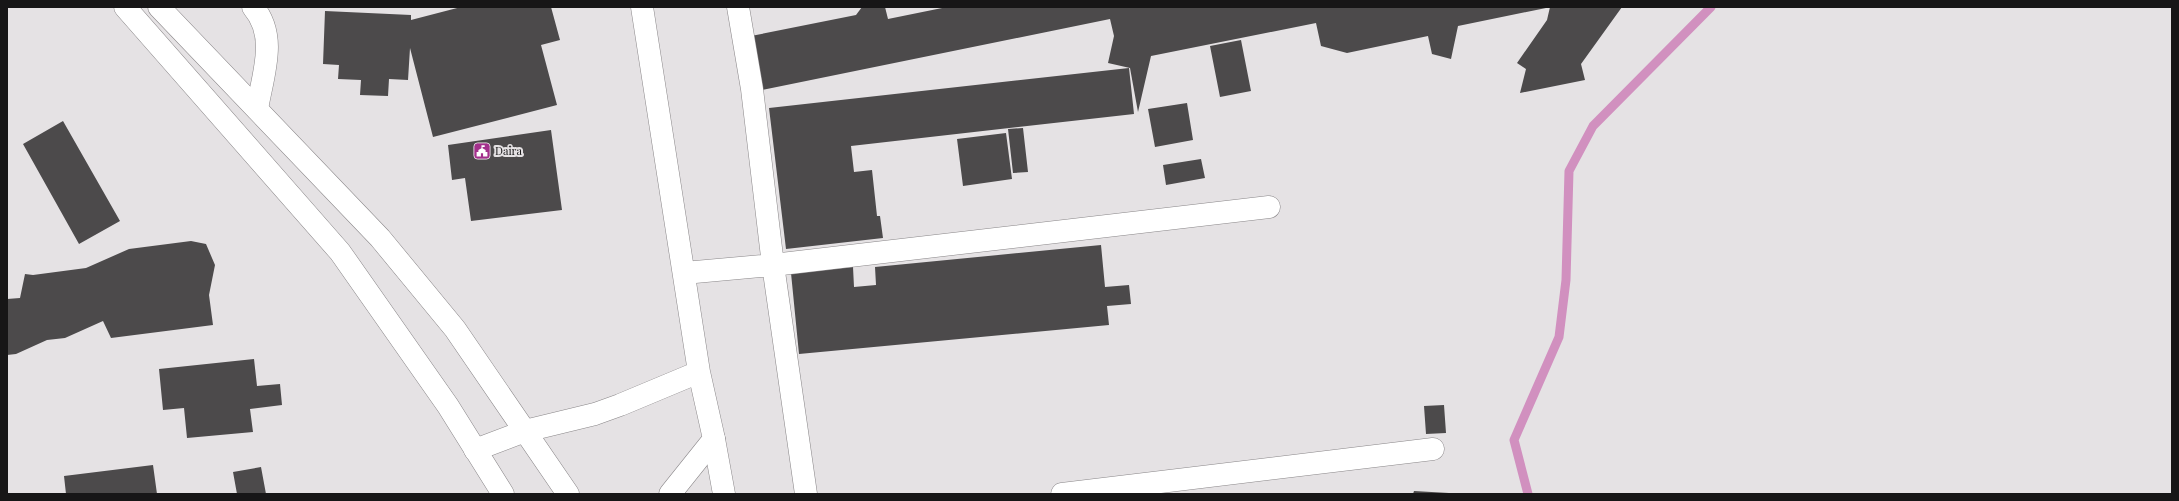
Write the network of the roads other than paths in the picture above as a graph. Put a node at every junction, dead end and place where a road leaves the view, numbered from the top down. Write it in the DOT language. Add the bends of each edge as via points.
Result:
graph roads {
  1 [pos="125,7"];
  2 [pos="159,7"];
  3 [pos="253,7"];
  4 [pos="642,7"];
  5 [pos="738,7"];
  6 [pos="257,109"];
  7 [pos="1269,207"];
  8 [pos="773,265"];
  9 [pos="684,273"];
  10 [pos="699,372"];
  11 [pos="525,431"];
  12 [pos="714,439"];
  13 [pos="1433,449"];
  14 [pos="475,450"];
  15 [pos="503,494"];
  16 [pos="568,494"];
  17 [pos="670,494"];
  18 [pos="724,494"];
  19 [pos="806,494"];
  20 [pos="1062,494"];
  1 -- 14 [label="main road" via="340,252 448,406"];
  2 -- 6 [label="main road"];
  3 -- 6 [label="main road" via="266,27 268,43"];
  4 -- 9 [label="main road"];
  5 -- 8 [label="main road" via="752,89"];
  6 -- 11 [label="main road" via="380,238 455,329"];
  7 -- 8 [label="main road"];
  8 -- 9 [label="main road"];
  8 -- 19 [label="main road"];
  9 -- 10 [label="main road"];
  10 -- 11 [label="main road" via="620,405"];
  10 -- 12 [label="main road"];
  11 -- 14 [label="main road"];
  11 -- 16 [label="main road"];
  12 -- 17 [label="main road"];
  12 -- 18 [label="main road"];
  13 -- 20 [label="main road"];
  14 -- 15 [label="main road"];
}
